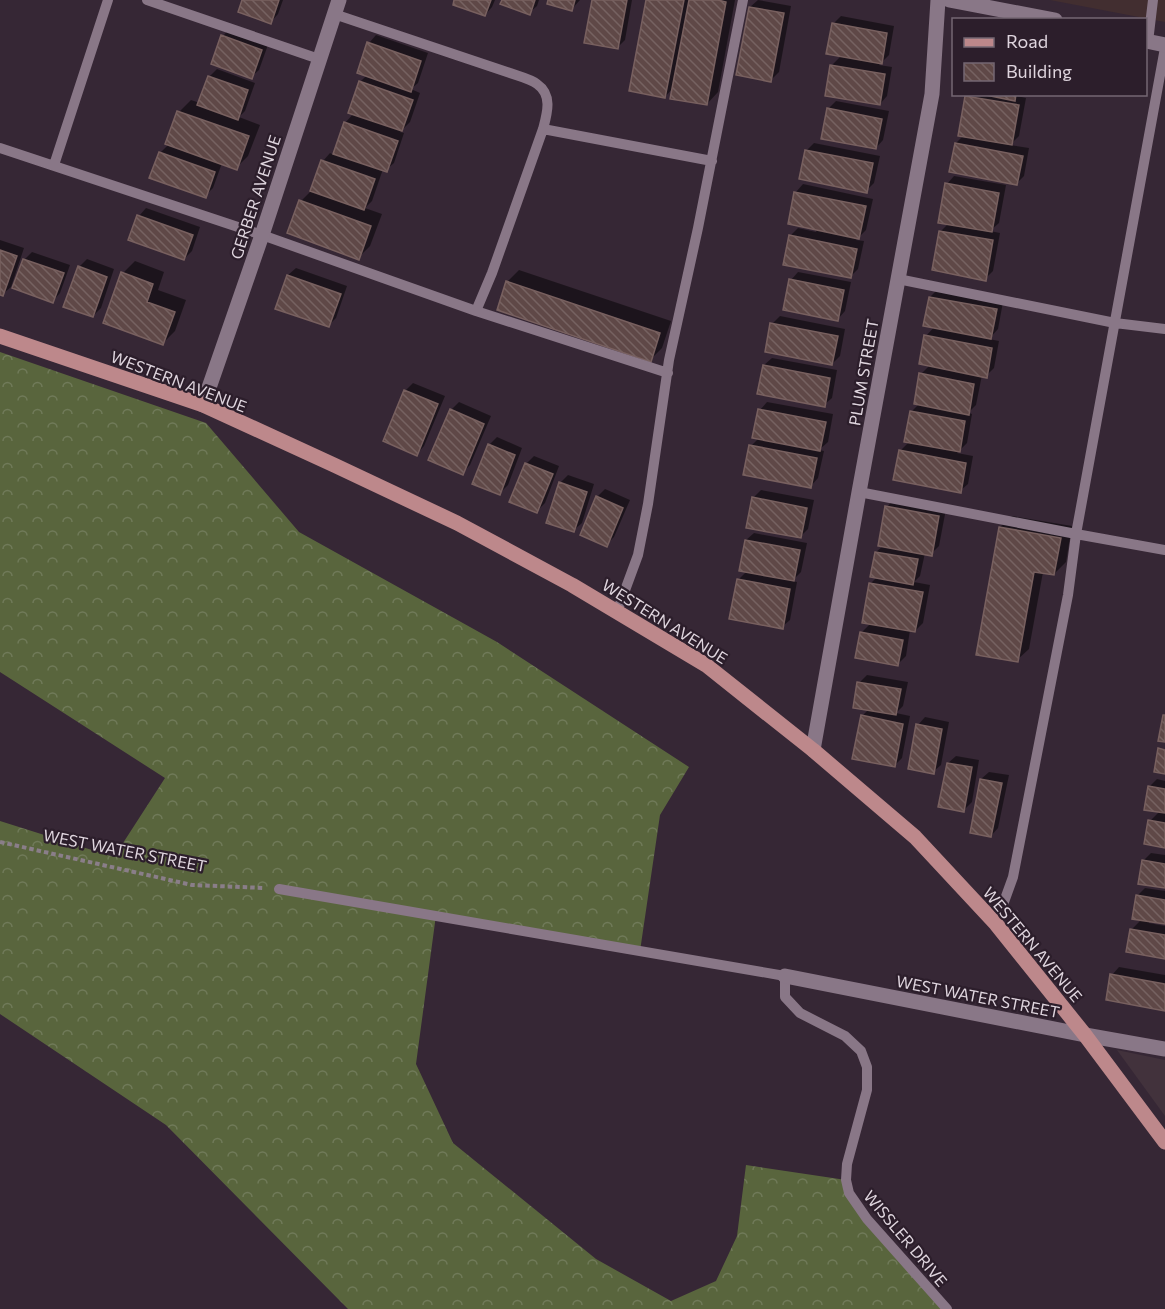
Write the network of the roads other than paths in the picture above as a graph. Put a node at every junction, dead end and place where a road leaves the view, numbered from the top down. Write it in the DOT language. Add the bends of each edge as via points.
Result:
graph roads {
  1 [pos="108,0"];
  2 [pos="147,0"];
  3 [pos="742,0"];
  4 [pos="938,0"];
  5 [pos="949,0"];
  6 [pos="1153,0"];
  7 [pos="337,7"];
  8 [pos="1044,18"];
  9 [pos="1147,41"];
  10 [pos="1165,47"];
  11 [pos="319,59"];
  12 [pos="543,129"];
  13 [pos="0,148"];
  14 [pos="712,161"];
  15 [pos="54,165"];
  16 [pos="262,235"];
  17 [pos="898,279"];
  18 [pos="476,311"];
  19 [pos="1115,323"];
  20 [pos="1165,329"];
  21 [pos="0,336"];
  22 [pos="668,373"];
  23 [pos="203,405"];
  24 [pos="859,492"];
  25 [pos="1076,534"];
  26 [pos="1165,550"];
  27 [pos="617,612"];
  28 [pos="813,750"];
  29 [pos="279,889"];
  30 [pos="996,924"];
  31 [pos="785,976"];
  32 [pos="1085,1035"];
  33 [pos="1165,1049"];
  34 [pos="1165,1142"];
  35 [pos="947,1309"];
  1 -- 15 [label="lane"];
  2 -- 11 [label="lane"];
  3 -- 14 [label="lane"];
  4 -- 17 [label="street, PLUM STREET" via="932,94"];
  5 -- 8 [label="street"];
  6 -- 9 [label="lane"];
  7 -- 11 [label="street, GERBER AVENUE"];
  7 -- 12 [label="lane" via="537,84 547,96"];
  9 -- 10 [label="street"];
  10 -- 19 [label="lane"];
  11 -- 16 [label="street, GERBER AVENUE"];
  12 -- 14 [label="lane"];
  12 -- 18 [label="lane"];
  13 -- 15 [label="lane"];
  14 -- 22 [label="lane"];
  15 -- 16 [label="lane"];
  16 -- 18 [label="lane"];
  16 -- 23 [label="street, GERBER AVENUE"];
  17 -- 19 [label="lane"];
  17 -- 24 [label="street, PLUM STREET"];
  18 -- 22 [label="lane"];
  19 -- 20 [label="lane"];
  19 -- 25 [label="lane"];
  21 -- 23 [label="main road, WESTERN AVENUE"];
  22 -- 27 [label="lane" via="638,555"];
  23 -- 27 [label="main road, WESTERN AVENUE" via="457,523"];
  24 -- 25 [label="lane"];
  24 -- 28 [label="street, PLUM STREET"];
  25 -- 26 [label="lane"];
  25 -- 30 [label="lane" via="1068,595 1013,877"];
  27 -- 28 [label="main road, WESTERN AVENUE" via="706,665"];
  28 -- 30 [label="main road, WESTERN AVENUE" via="915,837"];
  29 -- 31 [label="lane"];
  30 -- 32 [label="main road, WESTERN AVENUE"];
  31 -- 32 [label="street, WEST WATER STREET"];
  31 -- 35 [label="lane, WISSLER DRIVE" via="785,996 800,1013 845,1036 861,1051 867,1067 867,1090 847,1164 849,1193 867,1219"];
  32 -- 33 [label="street, WEST WATER STREET"];
  32 -- 34 [label="main road, WESTERN AVENUE"];
}
